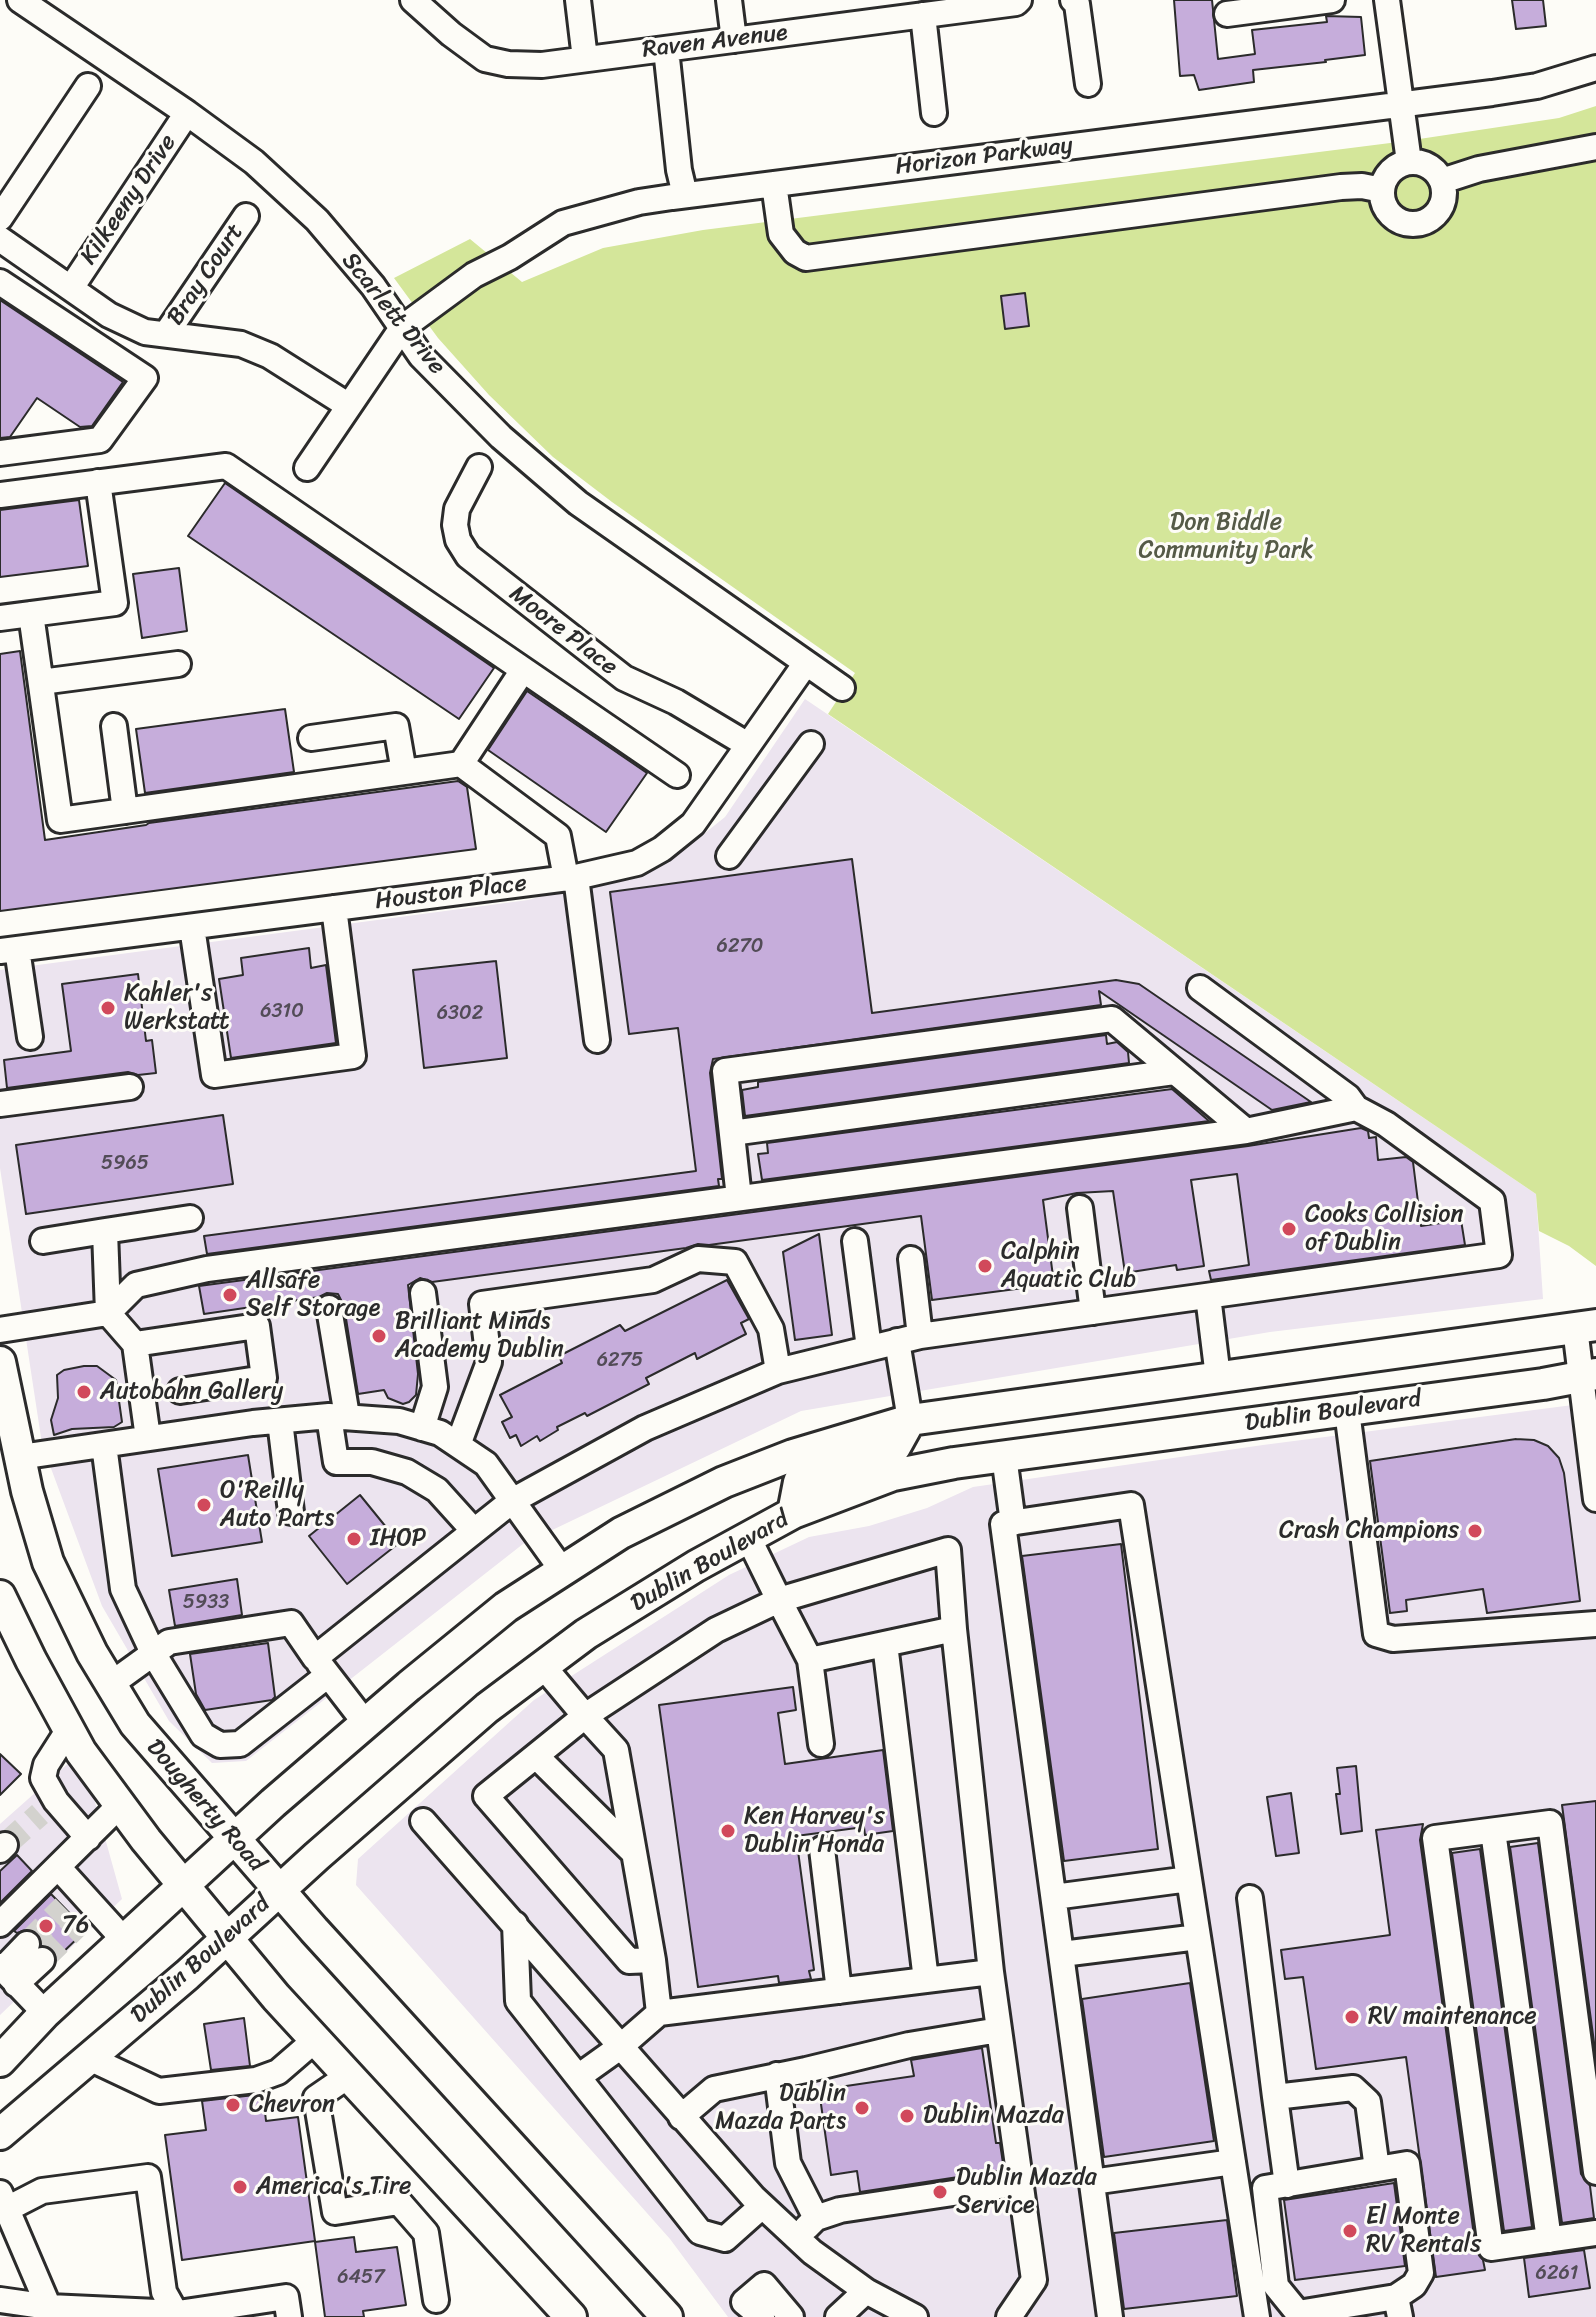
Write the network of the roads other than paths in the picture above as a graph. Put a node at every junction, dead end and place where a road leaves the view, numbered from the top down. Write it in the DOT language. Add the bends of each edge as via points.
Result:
graph roads {
  1 [pos="20,0"];
  2 [pos="578,0"];
  3 [pos="729,0"];
  4 [pos="1019,0"];
  5 [pos="1073,0"];
  6 [pos="1332,0"];
  7 [pos="1387,0"];
  8 [pos="424,4"];
  9 [pos="882,10"];
  10 [pos="1227,14"];
  11 [pos="923,15"];
  12 [pos="734,40"];
  13 [pos="666,49"];
  14 [pos="585,59"];
  15 [pos="1596,68"];
  16 [pos="1088,84"];
  17 [pos="88,86"];
  18 [pos="1400,103"];
  19 [pos="187,113"];
  20 [pos="934,113"];
  21 [pos="1596,147"];
  22 [pos="1409,162"];
  23 [pos="1442,181"];
  24 [pos="774,184"];
  25 [pos="1382,190"];
  26 [pos="685,195"];
  27 [pos="246,216"];
  28 [pos="0,218"];
  29 [pos="0,239"];
  30 [pos="0,282"];
  31 [pos="71,288"];
  32 [pos="402,328"];
  33 [pos="166,334"];
  34 [pos="349,406"];
  35 [pos="0,453"];
  36 [pos="479,467"];
  37 [pos="307,468"];
  38 [pos="98,482"];
  39 [pos="0,495"];
  40 [pos="31,614"];
  41 [pos="0,618"];
  42 [pos="806,663"];
  43 [pos="178,664"];
  44 [pos="523,670"];
  45 [pos="41,682"];
  46 [pos="842,688"];
  47 [pos="114,726"];
  48 [pos="311,738"];
  49 [pos="811,744"];
  50 [pos="748,745"];
  51 [pos="461,764"];
  52 [pos="404,772"];
  53 [pos="677,775"];
  54 [pos="125,811"];
  55 [pos="729,856"];
  56 [pos="571,878"];
  57 [pos="334,908"];
  58 [pos="192,927"];
  59 [pos="9,950"];
  60 [pos="1200,988"];
  61 [pos="30,1037"];
  62 [pos="597,1040"];
  63 [pos="1174,1072"];
  64 [pos="130,1087"];
  65 [pos="0,1104"];
  66 [pos="1356,1108"];
  67 [pos="1246,1131"];
  68 [pos="732,1133"];
  69 [pos="739,1198"];
  70 [pos="1080,1208"];
  71 [pos="190,1218"];
  72 [pos="105,1231"];
  73 [pos="43,1241"];
  74 [pos="855,1241"];
  75 [pos="911,1259"];
  76 [pos="423,1293"];
  77 [pos="1208,1296"];
  78 [pos="329,1308"];
  79 [pos="1093,1312"];
  80 [pos="108,1313"];
  81 [pos="1586,1327"];
  82 [pos="0,1330"];
  83 [pos="909,1338"];
  84 [pos="135,1344"];
  85 [pos="869,1348"];
  86 [pos="0,1362"];
  87 [pos="778,1371"];
  88 [pos="1588,1376"];
  89 [pos="1218,1377"];
  90 [pos="180,1391"];
  91 [pos="1347,1411"];
  92 [pos="338,1416"];
  93 [pos="910,1420"];
  94 [pos="280,1421"];
  95 [pos="422,1428"];
  96 [pos="148,1438"];
  97 [pos="104,1445"];
  98 [pos="458,1445"];
  99 [pos="1004,1456"];
  100 [pos="20,1457"];
  101 [pos="1596,1499"];
  102 [pos="512,1501"];
  103 [pos="291,1512"];
  104 [pos="793,1513"];
  105 [pos="1013,1523"];
  106 [pos="474,1531"];
  107 [pos="748,1537"];
  108 [pos="562,1570"];
  109 [pos="779,1600"];
  110 [pos="4,1616"];
  111 [pos="1596,1624"];
  112 [pos="954,1629"];
  113 [pos="885,1644"];
  114 [pos="153,1653"];
  115 [pos="810,1660"];
  116 [pos="322,1666"];
  117 [pos="543,1666"];
  118 [pos="111,1684"];
  119 [pos="585,1716"];
  120 [pos="366,1724"];
  121 [pos="69,1729"];
  122 [pos="821,1744"];
  123 [pos="536,1756"];
  124 [pos="120,1805"];
  125 [pos="423,1821"];
  126 [pos="1493,1831"];
  127 [pos="88,1838"];
  128 [pos="234,1840"];
  129 [pos="822,1849"];
  130 [pos="634,1853"];
  131 [pos="58,1867"];
  132 [pos="1189,1879"];
  133 [pos="184,1886"];
  134 [pos="279,1891"];
  135 [pos="1054,1897"];
  136 [pos="1250,1898"];
  137 [pos="0,1924"];
  138 [pos="515,1924"];
  139 [pos="1198,1937"];
  140 [pos="227,1939"];
  141 [pos="125,1941"];
  142 [pos="35,1952"];
  143 [pos="1062,1954"];
  144 [pos="653,1960"];
  145 [pos="991,1972"];
  146 [pos="6,1973"];
  147 [pos="926,1980"];
  148 [pos="839,1991"];
  149 [pos="45,2013"];
  150 [pos="659,2013"];
  151 [pos="999,2030"];
  152 [pos="315,2040"];
  153 [pos="620,2047"];
  154 [pos="89,2058"];
  155 [pos="0,2061"];
  156 [pos="777,2075"];
  157 [pos="348,2076"];
  158 [pos="578,2077"];
  159 [pos="1275,2097"];
  160 [pos="681,2117"];
  161 [pos="0,2134"];
  162 [pos="1233,2162"];
  163 [pos="1377,2169"];
  164 [pos="1596,2172"];
  165 [pos="1092,2182"];
  166 [pos="1020,2183"];
  167 [pos="1287,2185"];
  168 [pos="4,2201"];
  169 [pos="762,2206"];
  170 [pos="816,2218"];
  171 [pos="1596,2233"];
  172 [pos="797,2237"];
  173 [pos="1549,2240"];
  174 [pos="866,2291"];
  175 [pos="0,2300"];
  176 [pos="436,2300"];
  177 [pos="1398,2307"];
  178 [pos="51,2312"];
  179 [pos="178,2315"];
  180 [pos="1298,2315"];
  181 [pos="289,2317"];
  182 [pos="571,2317"];
  183 [pos="667,2317"];
  184 [pos="762,2317"];
  185 [pos="791,2317"];
  186 [pos="838,2317"];
  187 [pos="915,2317"];
  188 [pos="1009,2317"];
  189 [pos="1110,2317"];
  190 [pos="1257,2317"];
  1 -- 19 [label="street, Scarlett Drive"];
  2 -- 14 [label="street"];
  3 -- 12 [label="street"];
  4 -- 11 [label="street, Raven Avenue"];
  5 -- 16 [label="street"];
  6 -- 10 [label="street"];
  7 -- 18 [label="street"];
  8 -- 14 [label="street, Raven Avenue" via="451,34 485,59 542,65"];
  9 -- 11 [label="street, Raven Avenue"];
  9 -- 12 [label="street, Raven Avenue"];
  11 -- 20 [label="street"];
  12 -- 13 [label="street, Raven Avenue"];
  13 -- 14 [label="street, Raven Avenue"];
  13 -- 26 [label="street"];
  15 -- 18 [label="street, Horizon Parkway" via="1537,86"];
  17 -- 28 [label="street"];
  18 -- 22 [label="street"];
  18 -- 24 [label="street, Horizon Parkway"];
  19 -- 31 [label="street, Kilkeeny Drive"];
  19 -- 32 [label="street, Scarlett Drive" via="254,162 317,220"];
  21 -- 23 [label="street"];
  22 -- 23 [label="street" via="1429,166"];
  22 -- 25 [label="street" via="1391,171"];
  23 -- 25 [label="street" via="1439,210 1417,224 1392,216"];
  24 -- 25 [label="street" via="781,234 806,258 1341,187"];
  24 -- 26 [label="street, Horizon Parkway"];
  26 -- 32 [label="street, Horizon Parkway" via="563,223 474,275"];
  27 -- 33 [label="street, Bray Court"];
  29 -- 31 [label="street"];
  30 -- 35 [label="street" via="145,378 100,440"];
  31 -- 33 [label="street" via="109,315 145,332"];
  32 -- 34 [label="street, Horizon Parkway"];
  32 -- 42 [label="street, Scarlett Drive" via="421,356 501,437 578,503"];
  33 -- 34 [label="street" via="241,344 270,356"];
  34 -- 37 [label="street, Horizon Parkway"];
  36 -- 50 [label="street, Moore Place" via="457,509 455,525 468,556 624,678"];
  38 -- 39 [label="street"];
  38 -- 40 [label="street" via="115,603"];
  38 -- 44 [label="street" via="226,466"];
  40 -- 41 [label="street"];
  40 -- 45 [label="street"];
  42 -- 46 [label="street, Scarlett Drive"];
  42 -- 50 [label="street, Houston Place"];
  43 -- 45 [label="street"];
  44 -- 51 [label="street"];
  44 -- 53 [label="street"];
  45 -- 54 [label="street" via="60,820"];
  47 -- 54 [label="street"];
  48 -- 52 [label="street" via="396,726"];
  49 -- 55 [label="street"];
  50 -- 56 [label="street, Houston Place" via="693,824 662,849 637,863"];
  51 -- 52 [label="street"];
  51 -- 56 [label="street" via="558,836"];
  52 -- 54 [label="street"];
  56 -- 57 [label="street, Houston Place"];
  56 -- 62 [label="street"];
  57 -- 58 [label="street, Houston Place"];
  57 -- 58 [label="street" via="353,1056 214,1075"];
  58 -- 59 [label="street, Houston Place"];
  59 -- 61 [label="street"];
  60 -- 66 [label="street"];
  63 -- 67 [label="street"];
  63 -- 68 [label="street"];
  63 -- 68 [label="street" via="1112,1019 725,1071"];
  64 -- 65 [label="street"];
  66 -- 67 [label="street"];
  66 -- 77 [label="street" via="1492,1201 1499,1255"];
  67 -- 69 [label="street"];
  68 -- 69 [label="street"];
  69 -- 80 [label="street" via="207,1269 136,1285"];
  70 -- 79 [label="street"];
  71 -- 72 [label="street"];
  72 -- 73 [label="street"];
  72 -- 80 [label="street"];
  74 -- 85 [label="street"];
  75 -- 83 [label="street"];
  76 -- 95 [label="street" via="435,1387"];
  77 -- 79 [label="street"];
  77 -- 89 [label="street"];
  78 -- 92 [label="street"];
  79 -- 83 [label="street"];
  80 -- 82 [label="street"];
  80 -- 84 [label="street"];
  81 -- 88 [label="street"];
  81 -- 89 [label="main road, Dublin Boulevard"];
  83 -- 85 [label="street"];
  83 -- 93 [label="street"];
  84 -- 90 [label="street" via="257,1326 264,1378"];
  84 -- 96 [label="street"];
  85 -- 87 [label="street"];
  86 -- 100 [label="main road, Dougherty Road"];
  87 -- 98 [label="street" via="771,1329 735,1262 698,1259 653,1280 482,1304 489,1362"];
  87 -- 102 [label="street" via="645,1428"];
  88 -- 91 [label="main road, Dublin Boulevard"];
  88 -- 101 [label="street"];
  89 -- 93 [label="main road, Dublin Boulevard"];
  91 -- 99 [label="main road, Dublin Boulevard"];
  91 -- 111 [label="street" via="1376,1634 1393,1639"];
  92 -- 94 [label="street"];
  92 -- 95 [label="street" via="387,1418"];
  92 -- 106 [label="street" via="336,1462 372,1462 407,1472 437,1490"];
  93 -- 104 [label="main road" via="895,1447 799,1482"];
  93 -- 108 [label="main road, Dublin Boulevard" via="724,1482 621,1533"];
  94 -- 96 [label="street"];
  94 -- 103 [label="street"];
  95 -- 98 [label="street"];
  96 -- 97 [label="street"];
  97 -- 100 [label="street"];
  97 -- 114 [label="street" via="123,1589"];
  98 -- 102 [label="street" via="486,1464"];
  99 -- 104 [label="main road, Dublin Boulevard" via="893,1475"];
  99 -- 105 [label="street"];
  100 -- 118 [label="main road, Dougherty Road" via="48,1562"];
  102 -- 106 [label="street"];
  102 -- 108 [label="street"];
  104 -- 107 [label="main road, Dublin Boulevard"];
  105 -- 132 [label="street" via="1131,1505"];
  105 -- 135 [label="street" via="1003,1524"];
  106 -- 116 [label="street"];
  107 -- 109 [label="street"];
  107 -- 117 [label="main road, Dublin Boulevard" via="586,1634"];
  108 -- 120 [label="main road, Dublin Boulevard" via="506,1607"];
  109 -- 112 [label="street" via="948,1550"];
  109 -- 115 [label="street"];
  109 -- 119 [label="street" via="716,1630"];
  110 -- 121 [label="main road"];
  112 -- 113 [label="street"];
  112 -- 145 [label="street"];
  113 -- 115 [label="street"];
  113 -- 147 [label="street"];
  114 -- 116 [label="street" via="169,1642 291,1623"];
  114 -- 116 [label="street" via="203,1735 220,1745 248,1739"];
  114 -- 118 [label="street"];
  115 -- 122 [label="street"];
  116 -- 120 [label="street"];
  117 -- 119 [label="street"];
  117 -- 134 [label="main road, Dublin Boulevard" via="475,1718"];
  118 -- 128 [label="main road, Dougherty Road" via="135,1724"];
  119 -- 123 [label="street"];
  119 -- 130 [label="street" via="616,1750"];
  120 -- 128 [label="main road, Dublin Boulevard"];
  121 -- 124 [label="main road"];
  121 -- 127 [label="street" via="46,1765 48,1807"];
  123 -- 130 [label="street"];
  123 -- 144 [label="street" via="486,1796 629,1961"];
  124 -- 127 [label="street"];
  124 -- 133 [label="main road"];
  125 -- 138 [label="street"];
  126 -- 164 [label="street" via="1550,1823"];
  126 -- 173 [label="street"];
  126 -- 173 [label="street" via="1435,1838 1437,1854 1491,2248"];
  127 -- 131 [label="street"];
  128 -- 133 [label="main road, Dublin Boulevard"];
  128 -- 134 [label="main road, Dougherty Road"];
  129 -- 148 [label="street"];
  130 -- 144 [label="street"];
  131 -- 137 [label="street"];
  131 -- 141 [label="street" via="80,1907"];
  132 -- 135 [label="street"];
  132 -- 139 [label="street"];
  133 -- 140 [label="main road"];
  133 -- 141 [label="main road, Dublin Boulevard"];
  134 -- 140 [label="main road, Dublin Boulevard"];
  134 -- 183 [label="main road, Dougherty Road"];
  135 -- 143 [label="street"];
  136 -- 159 [label="street"];
  138 -- 153 [label="street"];
  138 -- 158 [label="street" via="518,2001"];
  139 -- 143 [label="street"];
  139 -- 162 [label="street"];
  140 -- 152 [label="main road"];
  140 -- 154 [label="main road, Dublin Boulevard"];
  141 -- 149 [label="main road, Dublin Boulevard"];
  142 -- 146 [label="street"];
  143 -- 165 [label="street"];
  144 -- 150 [label="street"];
  145 -- 147 [label="street"];
  145 -- 151 [label="street"];
  146 -- 149 [label="street"];
  147 -- 148 [label="street"];
  148 -- 150 [label="street"];
  149 -- 155 [label="main road, Dublin Boulevard"];
  150 -- 153 [label="street"];
  151 -- 156 [label="street"];
  151 -- 166 [label="street"];
  152 -- 154 [label="street" via="278,2072 256,2080 159,2091"];
  152 -- 157 [label="main road"];
  153 -- 158 [label="street"];
  153 -- 160 [label="street"];
  154 -- 161 [label="main road, Dublin Boulevard"];
  156 -- 160 [label="street" via="714,2089"];
  156 -- 170 [label="street" via="788,2163"];
  157 -- 176 [label="street" via="316,2098 335,2212 399,2202 426,2233"];
  157 -- 182 [label="main road"];
  158 -- 169 [label="street" via="700,2232 725,2239"];
  159 -- 163 [label="street" via="1353,2088 1368,2102"];
  159 -- 167 [label="street"];
  160 -- 169 [label="street"];
  162 -- 165 [label="street"];
  162 -- 190 [label="street"];
  163 -- 167 [label="street"];
  163 -- 177 [label="street" via="1407,2164 1421,2273"];
  165 -- 189 [label="street"];
  166 -- 170 [label="street"];
  166 -- 188 [label="street" via="1034,2280"];
  167 -- 180 [label="street" via="1265,2188 1276,2286"];
  168 -- 178 [label="street"];
  168 -- 179 [label="street" via="148,2177 164,2292"];
  169 -- 172 [label="street"];
  170 -- 172 [label="street"];
  171 -- 173 [label="street"];
  172 -- 174 [label="street"];
  174 -- 186 [label="street"];
  174 -- 187 [label="street"];
  175 -- 178 [label="street"];
  177 -- 180 [label="street"];
  178 -- 179 [label="street"];
  179 -- 181 [label="street" via="286,2297"];
  184 -- 185 [label="street" via="744,2302 764,2285"];
}
